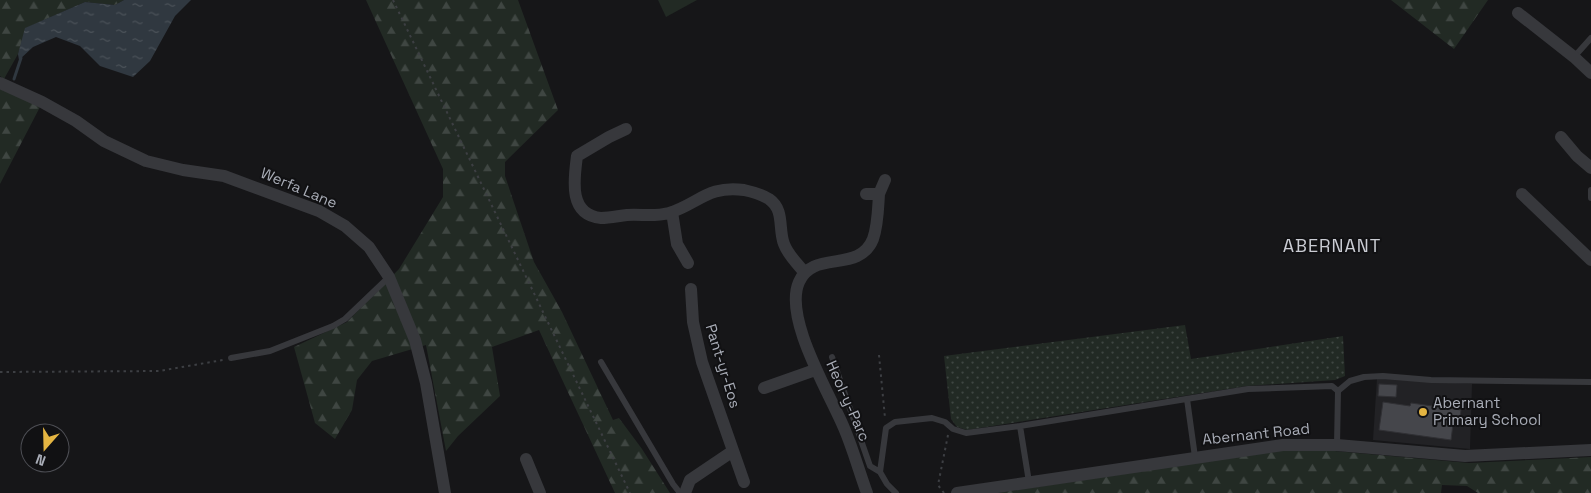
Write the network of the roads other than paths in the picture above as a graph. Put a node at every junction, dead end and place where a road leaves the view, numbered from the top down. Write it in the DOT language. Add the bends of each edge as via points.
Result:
graph roads {
  1 [pos="1518,13"];
  2 [pos="1591,38"];
  3 [pos="1574,57"];
  4 [pos="1591,73"];
  5 [pos="0,83"];
  6 [pos="626,129"];
  7 [pos="1561,137"];
  8 [pos="1591,168"];
  9 [pos="886,180"];
  10 [pos="1591,190"];
  11 [pos="1522,194"];
  12 [pos="1591,198"];
  13 [pos="672,212"];
  14 [pos="1591,260"];
  15 [pos="688,263"];
  16 [pos="804,272"];
  17 [pos="389,278"];
  18 [pos="691,289"];
  19 [pos="832,357"];
  20 [pos="230,358"];
  21 [pos="601,362"];
  22 [pos="816,370"];
  23 [pos="1591,382"];
  24 [pos="764,388"];
  25 [pos="1338,391"];
  26 [pos="1187,399"];
  27 [pos="1020,426"];
  28 [pos="1337,445"];
  29 [pos="1591,450"];
  30 [pos="733,451"];
  31 [pos="1195,457"];
  32 [pos="526,459"];
  33 [pos="880,472"];
  34 [pos="744,482"];
  35 [pos="1029,482"];
  36 [pos="445,493"];
  37 [pos="540,493"];
  38 [pos="680,493"];
  39 [pos="685,493"];
  40 [pos="867,493"];
  41 [pos="896,493"];
  42 [pos="957,493"];
  1 -- 3 [label="street"];
  2 -- 3 [label="lane"];
  3 -- 4 [label="street"];
  5 -- 17 [label="street, Werfa Lane" via="42,102 104,141 146,161 224,176 319,210 345,226 369,247"];
  6 -- 13 [label="street" via="576,156 575,198 584,211 598,218 655,216"];
  7 -- 8 [label="street"];
  9 -- 16 [label="street" via="872,194 877,222 873,240 863,254 853,259 815,265"];
  10 -- 12 [label="lane"];
  11 -- 14 [label="street"];
  13 -- 15 [label="street" via="677,244"];
  13 -- 16 [label="street" via="712,192 733,189 756,192 770,200 781,214 783,242"];
  16 -- 22 [label="street, Heol-y-Parc" via="796,300 799,322"];
  17 -- 20 [label="lane" via="333,326 270,351"];
  17 -- 36 [label="street, Werfa Lane" via="415,340 426,383"];
  18 -- 30 [label="street, Pant-yr-Eos" via="693,322 702,362"];
  19 -- 33 [label="lane" via="870,466"];
  21 -- 38 [label="lane"];
  22 -- 24 [label="street"];
  22 -- 40 [label="street, Heol-y-Parc" via="845,430"];
  23 -- 25 [label="lane" via="1431,380 1383,376 1350,381"];
  25 -- 26 [label="lane" via="1332,386 1248,389"];
  25 -- 28 [label="lane"];
  26 -- 27 [label="lane"];
  26 -- 31 [label="lane"];
  27 -- 33 [label="lane" via="966,433 932,418 895,422 886,428"];
  27 -- 35 [label="lane"];
  28 -- 29 [label="street, Abernant Road" via="1465,456"];
  28 -- 31 [label="street, Abernant Road" via="1282,444"];
  30 -- 34 [label="street, Pant-yr-Eos"];
  30 -- 39 [label="street" via="690,480"];
  31 -- 35 [label="street, Abernant Road"];
  32 -- 37 [label="street"];
  33 -- 41 [label="lane"];
  35 -- 42 [label="street, Abernant Road"];
}
